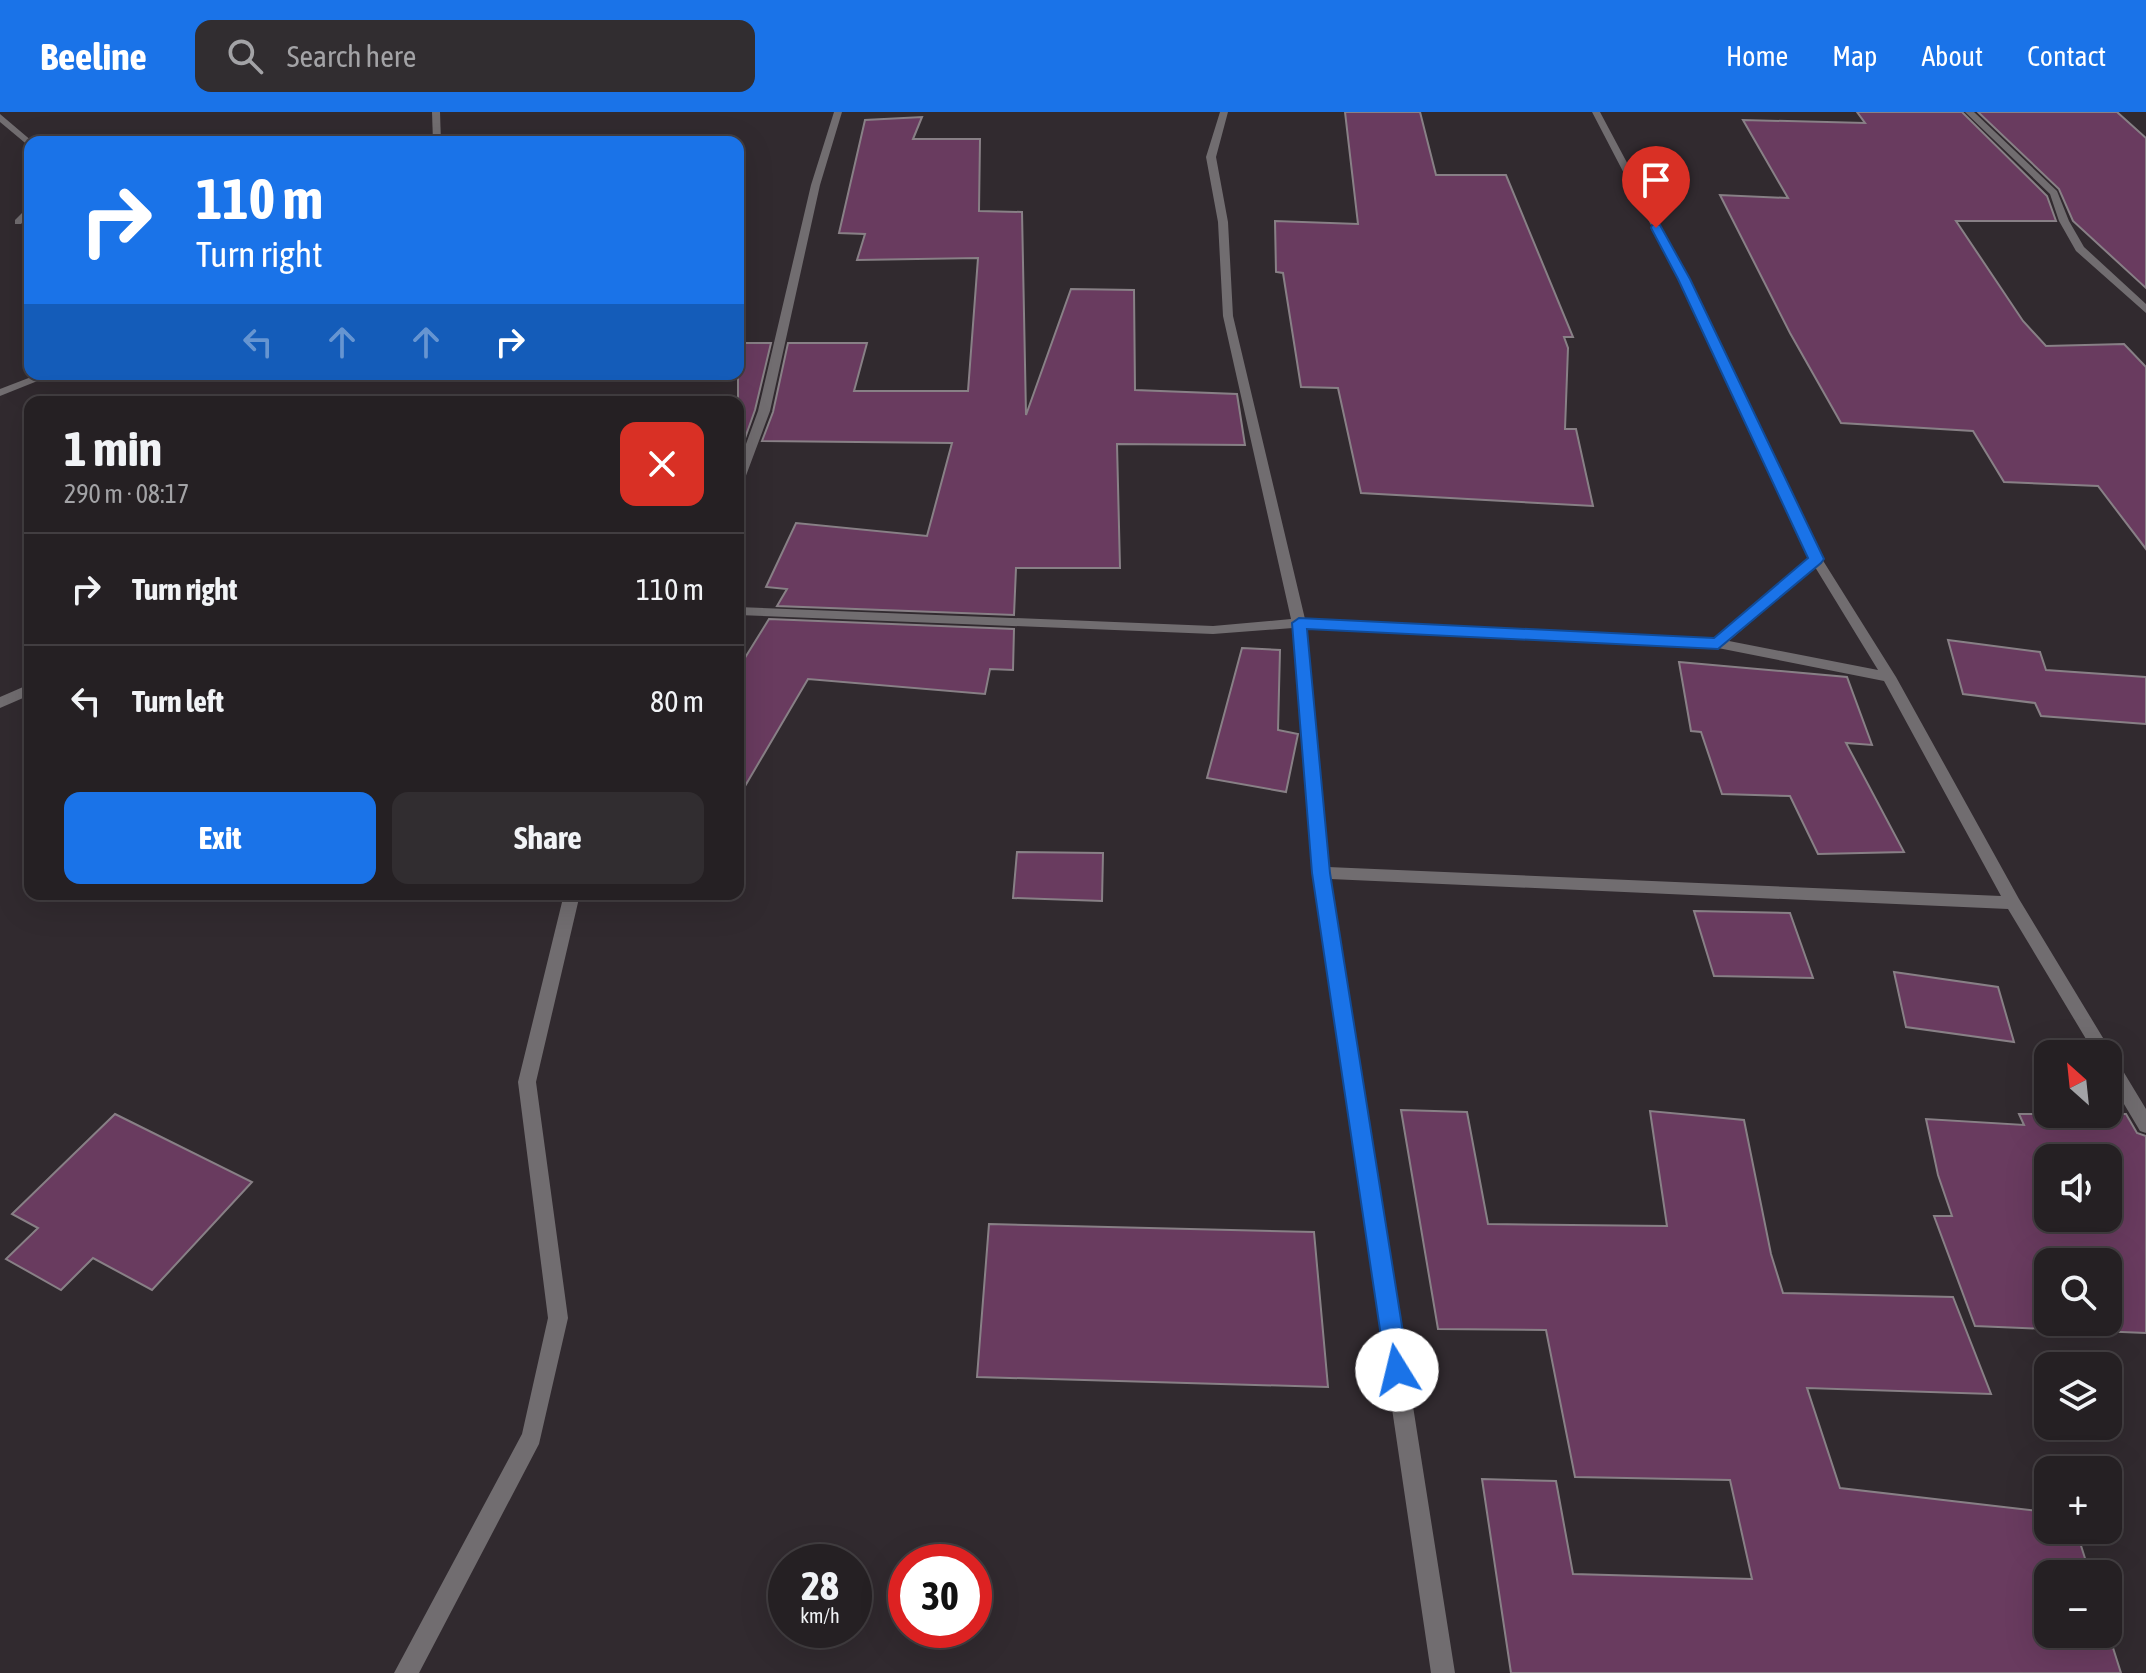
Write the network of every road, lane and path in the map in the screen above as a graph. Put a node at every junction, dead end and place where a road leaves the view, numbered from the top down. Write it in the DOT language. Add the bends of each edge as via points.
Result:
graph roads {
  1 [pos="436,112"];
  2 [pos="838,112"];
  3 [pos="1224,112"];
  4 [pos="1596,112"];
  5 [pos="1969,112"];
  6 [pos="0,117"];
  7 [pos="437,136"];
  8 [pos="24,139"];
  9 [pos="24,215"];
  10 [pos="18,222"];
  11 [pos="2146,310"];
  12 [pos="34,380"];
  13 [pos="0,393"];
  14 [pos="744,465"];
  15 [pos="1816,559"];
  16 [pos="744,611"];
  17 [pos="1299,623"];
  18 [pos="1718,643"];
  19 [pos="1889,677"];
  20 [pos="24,692"];
  21 [pos="0,703"];
  22 [pos="1321,873"];
  23 [pos="571,900"];
  24 [pos="2013,903"];
  25 [pos="2096,1040"];
  26 [pos="2122,1085"];
  27 [pos="2146,1125"];
  28 [pos="406,1673"];
  29 [pos="1443,1673"];
  1 -- 7 [label="street"];
  2 -- 14 [label="street" via="818,166 763,414"];
  3 -- 17 [label="street" via="1211,157 1223,222 1228,316"];
  4 -- 15 [label="street" via="1684,279"];
  5 -- 11 [label="street" via="2054,193 2080,249"];
  6 -- 8 [label="street"];
  9 -- 10 [label="street"];
  12 -- 13 [label="street"];
  15 -- 18 [label="street"];
  15 -- 19 [label="street"];
  16 -- 17 [label="street" via="1213,630"];
  17 -- 18 [label="street"];
  17 -- 22 [label="street"];
  18 -- 19 [label="street"];
  19 -- 24 [label="street"];
  20 -- 21 [label="street"];
  22 -- 24 [label="street"];
  22 -- 29 [label="street"];
  23 -- 28 [label="street" via="527,1082 558,1318 532,1437"];
  24 -- 25 [label="street"];
  26 -- 27 [label="street"];
}
